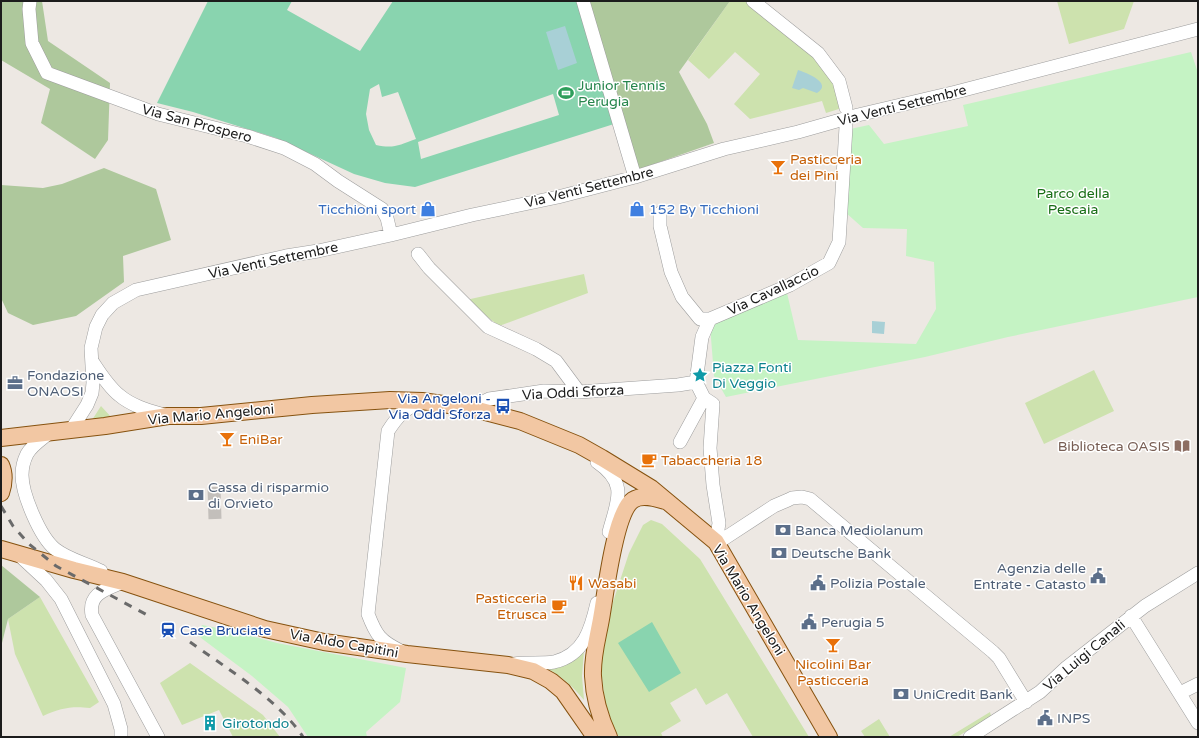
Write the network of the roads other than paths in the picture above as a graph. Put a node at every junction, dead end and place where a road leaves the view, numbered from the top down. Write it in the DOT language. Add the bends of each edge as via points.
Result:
graph roads {
  1 [pos="30,1"];
  2 [pos="583,1"];
  3 [pos="753,1"];
  4 [pos="1198,29"];
  5 [pos="846,108"];
  6 [pos="846,127"];
  7 [pos="634,177"];
  8 [pos="660,213"];
  9 [pos="391,235"];
  10 [pos="418,254"];
  11 [pos="705,319"];
  12 [pos="92,361"];
  13 [pos="696,382"];
  14 [pos="579,392"];
  15 [pos="422,401"];
  16 [pos="708,401"];
  17 [pos="470,408"];
  18 [pos="168,416"];
  19 [pos="71,430"];
  20 [pos="49,433"];
  21 [pos="1,438"];
  22 [pos="680,442"];
  23 [pos="579,445"];
  24 [pos="1,465"];
  25 [pos="1,493"];
  26 [pos="668,502"];
  27 [pos="716,542"];
  28 [pos="1,549"];
  29 [pos="16,553"];
  30 [pos="1198,573"];
  31 [pos="123,582"];
  32 [pos="1131,616"];
  33 [pos="407,654"];
  34 [pos="508,665"];
  35 [pos="1198,684"];
  36 [pos="1180,693"];
  37 [pos="1026,702"];
  38 [pos="1198,724"];
  39 [pos="121,737"];
  40 [pos="158,737"];
  41 [pos="595,737"];
  42 [pos="609,737"];
  43 [pos="829,737"];
  44 [pos="970,737"];
  1 -- 9 [label="street, Via San Prospero" via="32,43 47,73 158,114 284,148 316,164 382,209"];
  2 -- 7 [label="street"];
  3 -- 5 [label="street" via="818,53 839,81"];
  4 -- 7 [label="street, Via Venti Settembre" via="724,149"];
  6 -- 11 [label="street, Via Cavallaccio" via="839,242 829,263 790,285"];
  7 -- 9 [label="street, Via Venti Settembre"];
  8 -- 11 [label="street" via="660,226 671,272 682,296"];
  9 -- 12 [label="street, Via Venti Settembre" via="136,290 113,303 102,315 93,337"];
  10 -- 14 [label="street" via="488,327 536,348 556,361"];
  11 -- 13 [label="street"];
  12 -- 18 [label="street" via="125,400"];
  12 -- 19 [label="street, Via Venti Settembre" via="93,383 90,400"];
  13 -- 14 [label="street, Via Oddi Sforza"];
  13 -- 16 [label="street"];
  14 -- 17 [label="street, Via Oddi Sforza" via="544,391 489,399"];
  15 -- 17 [label="main road, Via Mario Angeloni"];
  15 -- 18 [label="main road, Via Mario Angeloni" via="364,401 201,416"];
  15 -- 33 [label="street" via="405,410 388,431 368,614 373,629 381,640"];
  16 -- 22 [label="street"];
  16 -- 27 [label="street" via="713,485 720,524"];
  17 -- 23 [label="main road, Via Mario Angeloni" via="520,421"];
  18 -- 19 [label="main road, Via Mario Angeloni"];
  19 -- 20 [label="main road, Via Mario Angeloni"];
  20 -- 21 [label="main road, Via Mario Angeloni"];
  20 -- 31 [label="street" via="27,455 22,474 23,485 39,528 46,540 64,555"];
  23 -- 26 [label="main road, Via Mario Angeloni" via="651,488"];
  23 -- 34 [label="street" via="613,475 618,492 618,505 610,530 598,598 588,634 580,647 566,658 553,662"];
  24 -- 25 [label="main road" via="4,477"];
  26 -- 27 [label="main road, Via Mario Angeloni"];
  26 -- 42 [label="main road" via="652,497 632,500 626,506 613,546 593,675 595,696 602,723"];
  27 -- 37 [label="street" via="774,506 792,498 810,499 999,658"];
  27 -- 43 [label="main road, Via Mario Angeloni"];
  28 -- 29 [label="main road, Via Aldo Capitini"];
  29 -- 31 [label="main road, Via Aldo Capitini"];
  29 -- 39 [label="street" via="46,580 61,599 114,704"];
  30 -- 32 [label="street, Via Luigi Canali"];
  31 -- 33 [label="main road, Via Aldo Capitini" via="265,629 324,642"];
  31 -- 40 [label="street" via="95,596 90,608"];
  32 -- 36 [label="street"];
  32 -- 37 [label="street, Via Luigi Canali"];
  33 -- 34 [label="main road, Via Aldo Capitini"];
  34 -- 41 [label="main road, Via Aldo Capitini" via="533,671 551,681 563,691"];
  35 -- 36 [label="street"];
  36 -- 38 [label="street"];
  37 -- 44 [label="street, Via Luigi Canali"];
}
